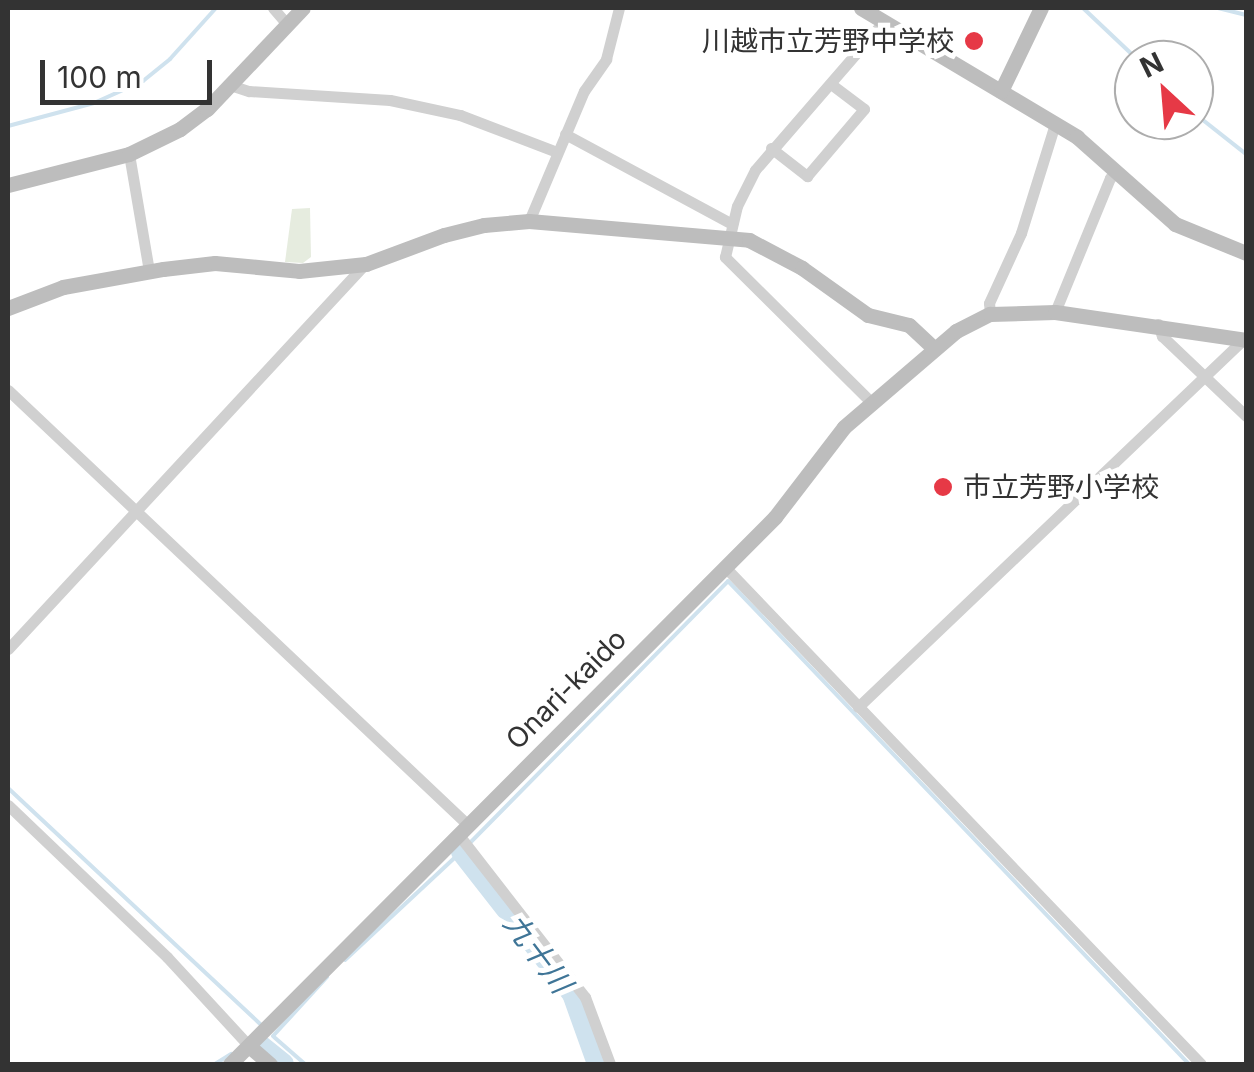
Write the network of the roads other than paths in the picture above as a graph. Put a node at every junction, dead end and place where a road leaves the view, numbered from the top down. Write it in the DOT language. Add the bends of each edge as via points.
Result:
graph roads {
  1 [pos="273,8"];
  2 [pos="302,8"];
  3 [pos="619,8"];
  4 [pos="861,8"];
  5 [pos="1041,8"];
  6 [pos="884,20"];
  7 [pos="286,23"];
  8 [pos="832,84"];
  9 [pos="230,85"];
  10 [pos="1001,92"];
  11 [pos="1055,124"];
  12 [pos="565,134"];
  13 [pos="770,148"];
  14 [pos="558,152"];
  15 [pos="130,154"];
  16 [pos="1117,172"];
  17 [pos="8,186"];
  18 [pos="529,221"];
  19 [pos="732,230"];
  20 [pos="1246,252"];
  21 [pos="366,264"];
  22 [pos="149,271"];
  23 [pos="8,308"];
  24 [pos="1055,312"];
  25 [pos="990,314"];
  26 [pos="1158,324"];
  27 [pos="1246,338"];
  28 [pos="934,348"];
  29 [pos="1205,377"];
  30 [pos="8,390"];
  31 [pos="872,402"];
  32 [pos="1246,416"];
  33 [pos="134,513"];
  34 [pos="725,566"];
  35 [pos="8,649"];
  36 [pos="858,706"];
  37 [pos="8,805"];
  38 [pos="462,829"];
  39 [pos="249,1046"];
  40 [pos="230,1064"];
  41 [pos="270,1064"];
  42 [pos="610,1064"];
  43 [pos="1201,1064"];
  1 -- 7 [label="street"];
  2 -- 7 [label="street"];
  3 -- 12 [label="street" via="606,59"];
  4 -- 6 [label="street"];
  5 -- 10 [label="street"];
  6 -- 8 [label="street"];
  6 -- 10 [label="street"];
  7 -- 9 [label="street"];
  8 -- 13 [label="street"];
  8 -- 13 [label="street" via="864,109 808,176"];
  9 -- 14 [label="street" via="390,100 460,115"];
  9 -- 15 [label="street" via="180,129"];
  10 -- 11 [label="street"];
  11 -- 16 [label="street"];
  11 -- 25 [label="street"];
  12 -- 14 [label="street"];
  12 -- 19 [label="street"];
  13 -- 19 [label="street" via="743,194"];
  14 -- 18 [label="street"];
  15 -- 17 [label="street"];
  15 -- 22 [label="street"];
  16 -- 20 [label="street" via="1175,224"];
  16 -- 24 [label="street"];
  18 -- 19 [label="street"];
  18 -- 21 [label="street" via="457,232"];
  19 -- 28 [label="street" via="868,314 909,325"];
  19 -- 31 [label="street" via="725,256 730,265"];
  21 -- 22 [label="street" via="298,271 216,263"];
  21 -- 33 [label="street"];
  22 -- 23 [label="street" via="63,288"];
  24 -- 25 [label="street"];
  24 -- 26 [label="street"];
  25 -- 28 [label="street, Onari-kaido"];
  26 -- 27 [label="street"];
  26 -- 29 [label="street"];
  27 -- 29 [label="street"];
  28 -- 31 [label="street, Onari-kaido"];
  29 -- 32 [label="street"];
  29 -- 36 [label="street"];
  30 -- 33 [label="street"];
  31 -- 34 [label="street, Onari-kaido"];
  33 -- 35 [label="street"];
  33 -- 38 [label="street"];
  34 -- 36 [label="street"];
  34 -- 38 [label="street, Onari-kaido"];
  36 -- 43 [label="street"];
  37 -- 39 [label="street"];
  38 -- 39 [label="street, Onari-kaido"];
  38 -- 42 [label="street" via="580,989"];
  39 -- 40 [label="street, Onari-kaido"];
  39 -- 41 [label="street"];
}
